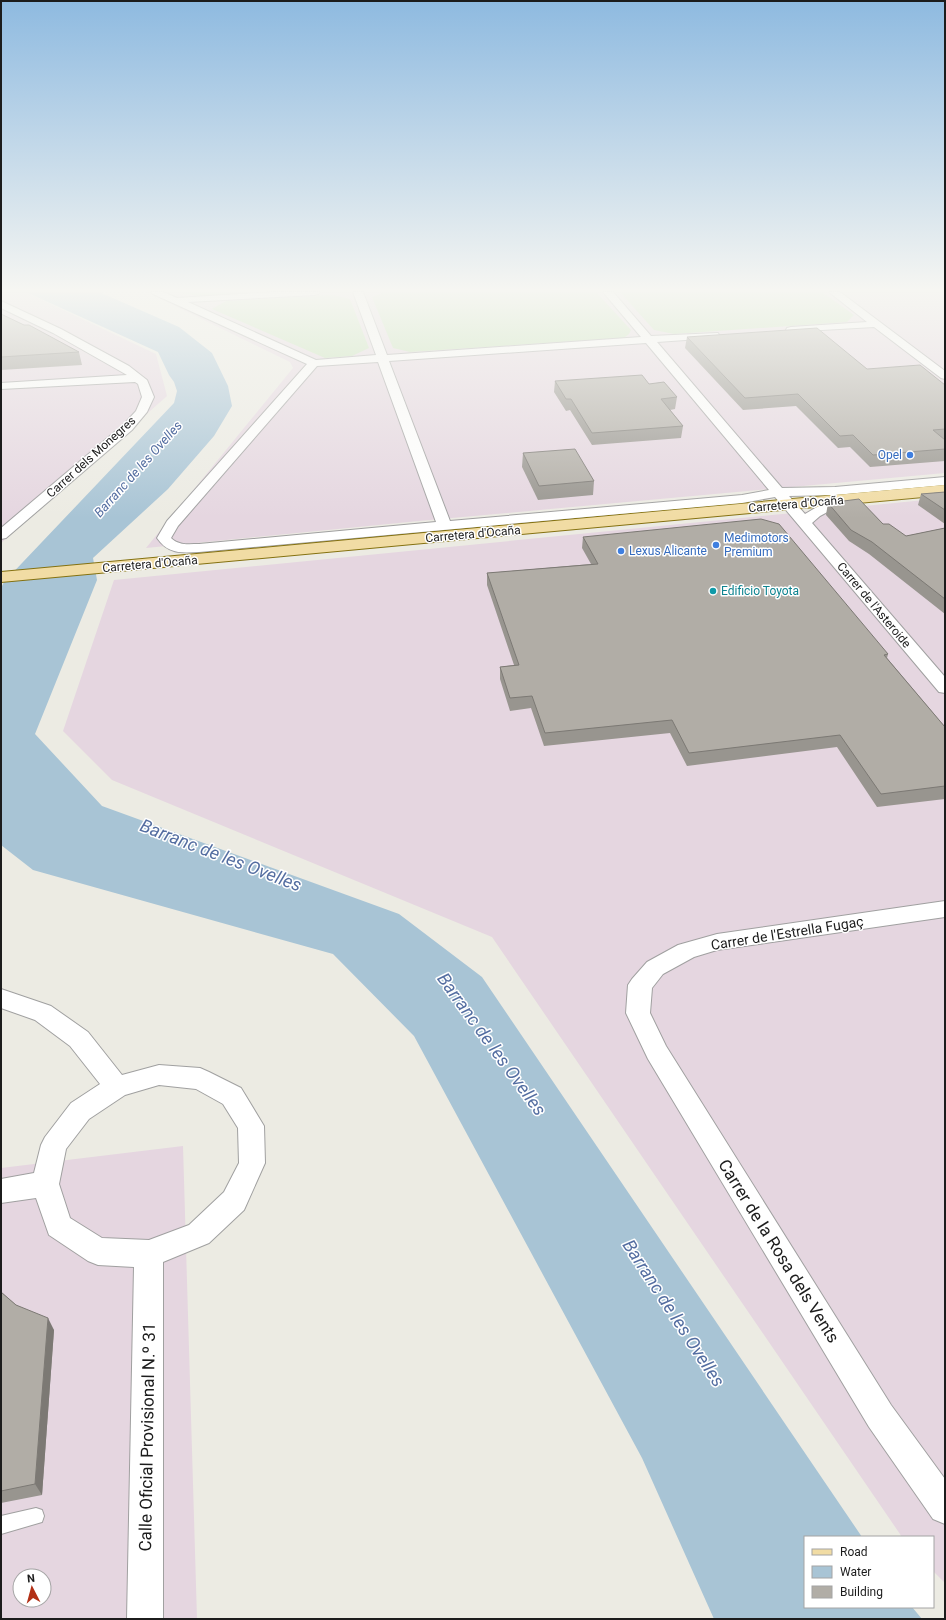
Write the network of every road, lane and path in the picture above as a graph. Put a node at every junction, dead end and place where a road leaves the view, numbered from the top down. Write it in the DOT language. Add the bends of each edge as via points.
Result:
graph roads {
  1 [pos="124,368"];
  2 [pos="310,368"];
  3 [pos="387,368"];
  4 [pos="672,368"];
  5 [pos="934,368"];
  6 [pos="945,376"];
  7 [pos="137,378"];
  8 [pos="1,386"];
  9 [pos="945,481"];
  10 [pos="945,486"];
  11 [pos="945,490"];
  12 [pos="786,499"];
  13 [pos="839,500"];
  14 [pos="804,522"];
  15 [pos="444,525"];
  16 [pos="1,535"];
  17 [pos="108,565"];
  18 [pos="1,572"];
  19 [pos="1,577"];
  20 [pos="945,688"];
  21 [pos="945,909"];
  22 [pos="640,985"];
  23 [pos="1,998"];
  24 [pos="117,1087"];
  25 [pos="44,1184"];
  26 [pos="1,1191"];
  27 [pos="149,1254"];
  28 [pos="945,1507"];
  29 [pos="36,1516"];
  30 [pos="1,1525"];
  31 [pos="145,1619"];
  1 -- 7 [label="street, Carrer dels Monegres"];
  2 -- 15 [label="street, Carretera d'Ocaña" via="172,524 164,538 167,544 177,548 199,548"];
  3 -- 15 [label="street"];
  4 -- 12 [label="street, Carrer de l'Asteroide"];
  5 -- 6 [label="street"];
  7 -- 8 [label="street"];
  7 -- 16 [label="street, Carrer dels Monegres" via="143,382 148,397 141,412 128,427"];
  9 -- 12 [label="street, Carretera d'Ocaña" via="834,491"];
  10 -- 12 [label="main road, Carretera d'Ocaña"];
  11 -- 13 [label="main road, Carretera d'Ocaña"];
  12 -- 13 [label="main road, Carretera d'Ocaña"];
  12 -- 14 [label="street, Carrer de l'Asteroide"];
  12 -- 15 [label="street, Carretera d'Ocaña" via="742,499"];
  12 -- 17 [label="main road, Carretera d'Ocaña"];
  13 -- 14 [label="street" via="815,512"];
  14 -- 20 [label="street, Carrer de l'Asteroide"];
  17 -- 18 [label="main road, Carretera d'Ocaña"];
  17 -- 19 [label="main road, Carretera d'Ocaña"];
  21 -- 22 [label="street, Carrer de l'Estrella Fugaç" via="717,942 686,951 654,968"];
  22 -- 28 [label="street, Carrer de la Rosa dels Vents" via="638,1013 657,1052 880,1416"];
  23 -- 24 [label="street" via="43,1013 78,1039"];
  24 -- 25 [label="street" via="80,1111 54,1145"];
  24 -- 27 [label="street" via="160,1075 200,1079 232,1096 251,1126 252,1163 234,1201 199,1234"];
  25 -- 26 [label="street"];
  25 -- 27 [label="street" via="59,1226 98,1252"];
  27 -- 31 [label="street, Calle Oficial Provisional N.º 31"];
  29 -- 30 [label="lane"];
}
